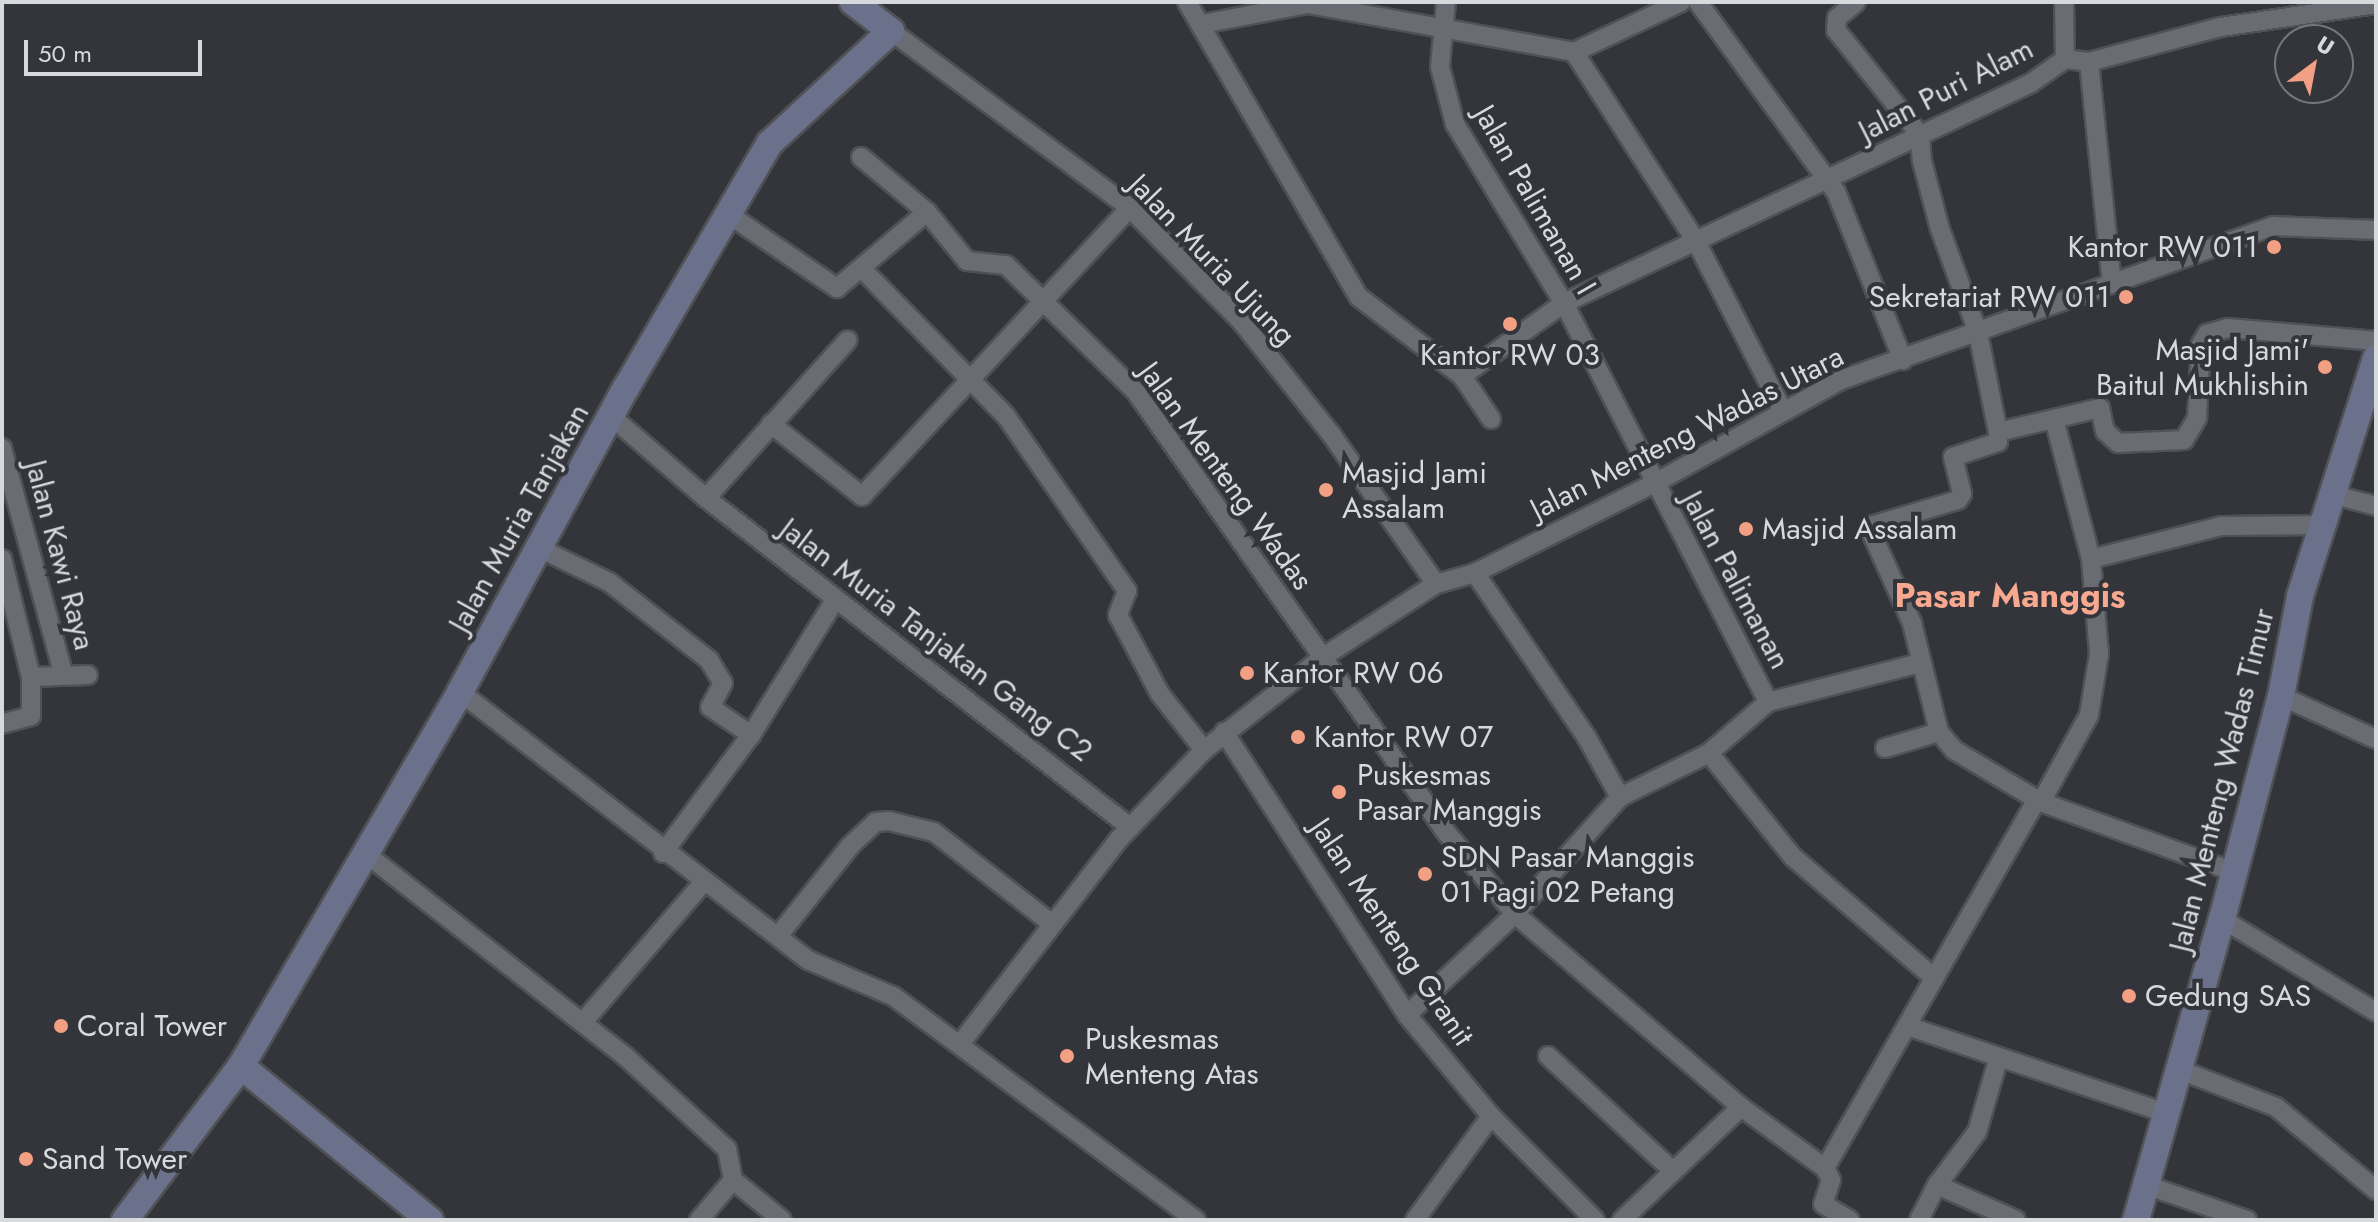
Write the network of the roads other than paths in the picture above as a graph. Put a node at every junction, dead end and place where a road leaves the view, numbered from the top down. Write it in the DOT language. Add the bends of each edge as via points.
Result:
graph roads {
  1 [pos="853,2"];
  2 [pos="1187,2"];
  3 [pos="1446,2"];
  4 [pos="1681,2"];
  5 [pos="1698,2"];
  6 [pos="1856,2"];
  7 [pos="2064,2"];
  8 [pos="2376,4"];
  9 [pos="1202,24"];
  10 [pos="1444,28"];
  11 [pos="891,31"];
  12 [pos="1574,52"];
  13 [pos="2065,59"];
  14 [pos="2089,62"];
  15 [pos="1920,135"];
  16 [pos="861,157"];
  17 [pos="1828,180"];
  18 [pos="1130,208"];
  19 [pos="927,212"];
  20 [pos="728,214"];
  21 [pos="2376,230"];
  22 [pos="1697,243"];
  23 [pos="862,269"];
  24 [pos="2112,284"];
  25 [pos="1043,301"];
  26 [pos="1564,303"];
  27 [pos="1978,333"];
  28 [pos="848,340"];
  29 [pos="2376,341"];
  30 [pos="2376,358"];
  31 [pos="1903,360"];
  32 [pos="969,376"];
  33 [pos="1462,376"];
  34 [pos="1783,411"];
  35 [pos="612,417"];
  36 [pos="1491,419"];
  37 [pos="2054,419"];
  38 [pos="771,424"];
  39 [pos="1998,432"];
  40 [pos="2,448"];
  41 [pos="1655,483"];
  42 [pos="2331,494"];
  43 [pos="706,498"];
  44 [pos="2376,506"];
  45 [pos="2321,525"];
  46 [pos="539,548"];
  47 [pos="2,559"];
  48 [pos="2091,559"];
  49 [pos="1475,573"];
  50 [pos="1436,584"];
  51 [pos="835,600"];
  52 [pos="1323,657"];
  53 [pos="1920,663"];
  54 [pos="88,675"];
  55 [pos="64,676"];
  56 [pos="31,677"];
  57 [pos="460,692"];
  58 [pos="2281,696"];
  59 [pos="1768,702"];
  60 [pos="2,724"];
  61 [pos="1224,732"];
  62 [pos="1939,732"];
  63 [pos="751,735"];
  64 [pos="2376,739"];
  65 [pos="1885,748"];
  66 [pos="1204,750"];
  67 [pos="1709,753"];
  68 [pos="1620,797"];
  69 [pos="2039,801"];
  70 [pos="1130,827"];
  71 [pos="365,853"];
  72 [pos="663,853"];
  73 [pos="2234,872"];
  74 [pos="704,882"];
  75 [pos="1515,914"];
  76 [pos="2222,919"];
  77 [pos="1051,923"];
  78 [pos="778,936"];
  79 [pos="1934,978"];
  80 [pos="2376,1012"];
  81 [pos="1407,1015"];
  82 [pos="583,1022"];
  83 [pos="1907,1026"];
  84 [pos="960,1044"];
  85 [pos="1548,1056"];
  86 [pos="1999,1057"];
  87 [pos="241,1066"];
  88 [pos="2180,1070"];
  89 [pos="1741,1107"];
  90 [pos="2166,1113"];
  91 [pos="1491,1116"];
  92 [pos="1825,1168"];
  93 [pos="1673,1171"];
  94 [pos="733,1180"];
  95 [pos="1937,1185"];
  96 [pos="2146,1185"];
  97 [pos="2376,1190"];
  98 [pos="125,1220"];
  99 [pos="430,1220"];
  100 [pos="699,1220"];
  101 [pos="782,1220"];
  102 [pos="1196,1220"];
  103 [pos="1415,1220"];
  104 [pos="1595,1220"];
  105 [pos="1622,1220"];
  106 [pos="1850,1220"];
  107 [pos="1919,1220"];
  108 [pos="2016,1220"];
  109 [pos="2136,1220"];
  110 [pos="2247,1220"];
  1 -- 11 [label="street"];
  2 -- 9 [label="street"];
  3 -- 10 [label="street, Jalan Palimanan I"];
  4 -- 12 [label="street"];
  5 -- 17 [label="street"];
  6 -- 15 [label="street" via="1837,18 1836,30"];
  7 -- 13 [label="street"];
  8 -- 14 [label="street, Jalan Puri Alam" via="2221,27"];
  9 -- 10 [label="street" via="1308,4"];
  9 -- 33 [label="street" via="1359,297"];
  10 -- 12 [label="street"];
  10 -- 26 [label="street, Jalan Palimanan I" via="1440,67 1455,124"];
  11 -- 18 [label="street, Jalan Muria Ujung"];
  11 -- 20 [label="street, Jalan Muria Tanjakan" via="770,143"];
  12 -- 22 [label="street"];
  13 -- 14 [label="street, Jalan Puri Alam"];
  13 -- 15 [label="street, Jalan Puri Alam" via="2031,83"];
  14 -- 24 [label="street"];
  15 -- 17 [label="street, Jalan Puri Alam"];
  15 -- 27 [label="street" via="1940,229"];
  16 -- 19 [label="street, Jalan Menteng Wadas"];
  17 -- 22 [label="street, Jalan Puri Alam"];
  17 -- 31 [label="street"];
  18 -- 25 [label="street"];
  18 -- 50 [label="street, Jalan Muria Ujung" via="1241,321 1331,434"];
  19 -- 23 [label="street"];
  19 -- 25 [label="street, Jalan Menteng Wadas" via="967,261 1000,261"];
  20 -- 23 [label="street" via="831,287"];
  20 -- 35 [label="street, Jalan Muria Tanjakan"];
  21 -- 24 [label="street, Jalan Menteng Wadas Utara" via="2273,226"];
  22 -- 26 [label="street, Jalan Puri Alam"];
  22 -- 34 [label="street"];
  23 -- 32 [label="street"];
  24 -- 27 [label="street, Jalan Menteng Wadas Utara"];
  25 -- 32 [label="street"];
  25 -- 52 [label="street, Jalan Menteng Wadas" via="1136,392"];
  26 -- 33 [label="street, Jalan Puri Alam"];
  26 -- 41 [label="street, Jalan Palimanan I"];
  27 -- 31 [label="street, Jalan Menteng Wadas Utara"];
  27 -- 39 [label="street"];
  28 -- 38 [label="street"];
  29 -- 37 [label="street" via="2228,328 2207,334 2201,344 2197,418 2187,439 2118,443 2105,431 2100,408"];
  30 -- 42 [label="street, Jalan Menteng Wadas Timur"];
  31 -- 34 [label="street, Jalan Menteng Wadas Utara" via="1841,380"];
  32 -- 38 [label="street" via="862,496"];
  32 -- 66 [label="street" via="1006,416 1127,591 1118,615 1160,694"];
  33 -- 36 [label="street"];
  34 -- 41 [label="street, Jalan Menteng Wadas Utara"];
  35 -- 43 [label="street, Jalan Muria Tanjakan Gang C2"];
  35 -- 46 [label="street, Jalan Muria Tanjakan"];
  37 -- 39 [label="street"];
  37 -- 48 [label="street"];
  38 -- 43 [label="street"];
  39 -- 53 [label="street" via="1998,442 1953,457 1962,494 1958,500 1874,525 1871,532 1912,623"];
  40 -- 55 [label="street, Jalan Kawi Raya"];
  41 -- 49 [label="street, Jalan Menteng Wadas Utara"];
  41 -- 59 [label="street, Jalan Palimanan"];
  42 -- 44 [label="street"];
  42 -- 45 [label="street, Jalan Menteng Wadas Timur"];
  43 -- 51 [label="street, Jalan Muria Tanjakan Gang C2"];
  45 -- 48 [label="street" via="2221,526"];
  45 -- 58 [label="street, Jalan Menteng Wadas Timur" via="2300,596"];
  46 -- 57 [label="street, Jalan Muria Tanjakan"];
  46 -- 63 [label="street" via="609,582 709,660 723,683 710,707"];
  47 -- 56 [label="street"];
  48 -- 69 [label="street" via="2096,685 2089,715"];
  49 -- 50 [label="street, Jalan Menteng Wadas Utara"];
  49 -- 68 [label="street" via="1587,738"];
  50 -- 52 [label="street, Jalan Menteng Wadas Utara"];
  51 -- 63 [label="street"];
  51 -- 70 [label="street, Jalan Muria Tanjakan Gang C2" via="987,711"];
  52 -- 61 [label="street, Jalan Menteng Wadas Utara"];
  52 -- 75 [label="street, Jalan Menteng Wadas" via="1445,831"];
  53 -- 59 [label="street"];
  53 -- 62 [label="street"];
  54 -- 55 [label="street"];
  55 -- 56 [label="street"];
  56 -- 60 [label="street" via="31,716"];
  57 -- 71 [label="street, Jalan Muria Tanjakan"];
  57 -- 72 [label="street"];
  58 -- 64 [label="street"];
  58 -- 73 [label="street, Jalan Menteng Wadas Timur"];
  59 -- 67 [label="street"];
  61 -- 66 [label="street, Jalan Menteng Wadas Utara"];
  61 -- 81 [label="street, Jalan Menteng Granit"];
  62 -- 65 [label="street"];
  62 -- 69 [label="street" via="1954,750"];
  63 -- 72 [label="street"];
  66 -- 70 [label="street, Jalan Menteng Wadas Utara"];
  67 -- 68 [label="street"];
  67 -- 79 [label="street" via="1793,857"];
  68 -- 75 [label="street"];
  69 -- 73 [label="street"];
  69 -- 79 [label="street"];
  70 -- 77 [label="street, Jalan Menteng Wadas Utara"];
  71 -- 82 [label="street"];
  71 -- 87 [label="street, Jalan Muria Tanjakan"];
  72 -- 74 [label="street"];
  73 -- 76 [label="street, Jalan Menteng Wadas Timur"];
  74 -- 78 [label="street"];
  74 -- 82 [label="street"];
  75 -- 81 [label="street"];
  75 -- 89 [label="street"];
  76 -- 80 [label="street"];
  76 -- 88 [label="street, Jalan Menteng Wadas Timur"];
  77 -- 78 [label="street" via="934,832 889,821 876,822 850,846"];
  77 -- 84 [label="street, Jalan Menteng Wadas Utara"];
  78 -- 84 [label="street" via="808,960 893,996"];
  79 -- 83 [label="street"];
  81 -- 91 [label="street, Jalan Menteng Granit"];
  82 -- 94 [label="street" via="727,1149"];
  83 -- 86 [label="street"];
  83 -- 92 [label="street"];
  84 -- 102 [label="street"];
  85 -- 93 [label="street"];
  86 -- 90 [label="street"];
  86 -- 95 [label="street" via="1977,1132"];
  87 -- 98 [label="street, Jalan Muria Tanjakan"];
  87 -- 99 [label="street"];
  88 -- 90 [label="street, Jalan Menteng Wadas Timur"];
  88 -- 97 [label="street" via="2276,1107"];
  89 -- 92 [label="street"];
  89 -- 93 [label="street"];
  90 -- 96 [label="street, Jalan Menteng Wadas Timur"];
  91 -- 103 [label="street"];
  91 -- 104 [label="street, Jalan Menteng Granit"];
  92 -- 106 [label="street" via="1831,1180 1823,1204"];
  93 -- 105 [label="street"];
  94 -- 100 [label="street"];
  94 -- 101 [label="street"];
  95 -- 107 [label="street"];
  95 -- 108 [label="street"];
  96 -- 109 [label="street, Jalan Menteng Wadas Timur"];
  96 -- 110 [label="street"];
}
